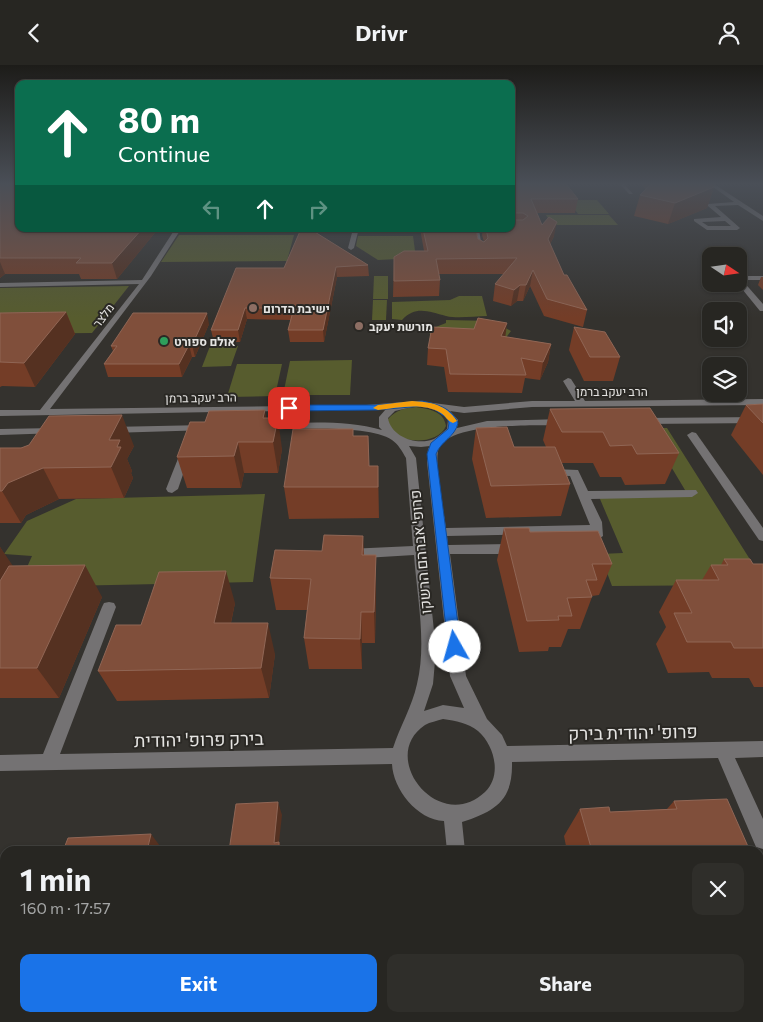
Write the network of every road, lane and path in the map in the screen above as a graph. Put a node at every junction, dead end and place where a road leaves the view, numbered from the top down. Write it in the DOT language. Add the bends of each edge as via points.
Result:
graph roads {
  1 [pos="176,232"];
  2 [pos="355,232"];
  3 [pos="477,232"];
  4 [pos="351,248"];
  5 [pos="481,254"];
  6 [pos="763,278"];
  7 [pos="748,279"];
  8 [pos="143,282"];
  9 [pos="0,285"];
  10 [pos="748,291"];
  11 [pos="763,309"];
  12 [pos="568,381"];
  13 [pos="763,402"];
  14 [pos="582,404"];
  15 [pos="402,405"];
  16 [pos="432,406"];
  17 [pos="43,412"];
  18 [pos="0,413"];
  19 [pos="763,420"];
  20 [pos="629,421"];
  21 [pos="573,422"];
  22 [pos="214,427"];
  23 [pos="254,427"];
  24 [pos="194,428"];
  25 [pos="100,430"];
  26 [pos="62,431"];
  27 [pos="0,432"];
  28 [pos="692,435"];
  29 [pos="445,436"];
  30 [pos="394,437"];
  31 [pos="544,456"];
  32 [pos="172,489"];
  33 [pos="692,493"];
  34 [pos="584,495"];
  35 [pos="597,529"];
  36 [pos="761,530"];
  37 [pos="440,532"];
  38 [pos="589,546"];
  39 [pos="531,549"];
  40 [pos="442,550"];
  41 [pos="419,551"];
  42 [pos="341,554"];
  43 [pos="109,607"];
  44 [pos="480,722"];
  45 [pos="410,728"];
  46 [pos="763,749"];
  47 [pos="723,750"];
  48 [pos="503,754"];
  49 [pos="399,756"];
  50 [pos="48,762"];
  51 [pos="0,763"];
  52 [pos="452,813"];
  53 [pos="763,840"];
  54 [pos="455,846"];
  1 -- 8 [label="street, מלצר"];
  2 -- 4 [label="street"];
  3 -- 5 [label="street"];
  6 -- 7 [label="street"];
  8 -- 9 [label="street"];
  8 -- 17 [label="street, מלצר"];
  10 -- 11 [label="street"];
  12 -- 14 [label="street"];
  13 -- 14 [label="street, הרב יעקב ברמן"];
  14 -- 16 [label="street, הרב יעקב ברמן" via="464,409"];
  15 -- 16 [label="street"];
  15 -- 17 [label="street, הרב יעקב ברמן"];
  15 -- 30 [label="street" via="390,411 384,419 384,428"];
  16 -- 29 [label="street" via="446,411 451,417 453,426"];
  17 -- 18 [label="street, הרב יעקב ברמן"];
  19 -- 20 [label="street"];
  21 -- 29 [label="street" via="487,424"];
  22 -- 24 [label="street"];
  23 -- 30 [label="street" via="335,426 381,432"];
  24 -- 25 [label="street"];
  24 -- 32 [label="street"];
  26 -- 27 [label="street"];
  28 -- 36 [label="street"];
  29 -- 30 [label="street" via="420,444"];
  29 -- 37 [label="street, פרופ' אברהם הרשקו" via="431,454"];
  30 -- 41 [label="street, פרופ' אברהם הרשקו" via="411,457"];
  31 -- 34 [label="street" via="550,473 574,472"];
  33 -- 34 [label="street"];
  34 -- 35 [label="street"];
  35 -- 37 [label="street"];
  35 -- 38 [label="street" via="597,539"];
  37 -- 40 [label="street, פרופ' אברהם הרשקו"];
  39 -- 40 [label="street"];
  40 -- 44 [label="street, פרופ' אברהם הרשקו" via="458,676"];
  41 -- 42 [label="street"];
  41 -- 45 [label="street, פרופ' אברהם הרשקו" via="429,650 421,701"];
  43 -- 50 [label="street"];
  44 -- 45 [label="street" via="458,712 442,711 421,718"];
  44 -- 48 [label="street" via="497,739"];
  45 -- 49 [label="street" via="402,740"];
  46 -- 47 [label="street, פרופ' יהודית בירק"];
  47 -- 48 [label="street, פרופ' יהודית בירק"];
  47 -- 53 [label="street"];
  48 -- 52 [label="street" via="502,779 491,799 470,811"];
  49 -- 50 [label="street, בירק פרופ' יהודית"];
  49 -- 52 [label="street" via="404,780 413,794 426,805"];
  50 -- 51 [label="street, בירק פרופ' יהודית"];
  52 -- 54 [label="street"];
}
